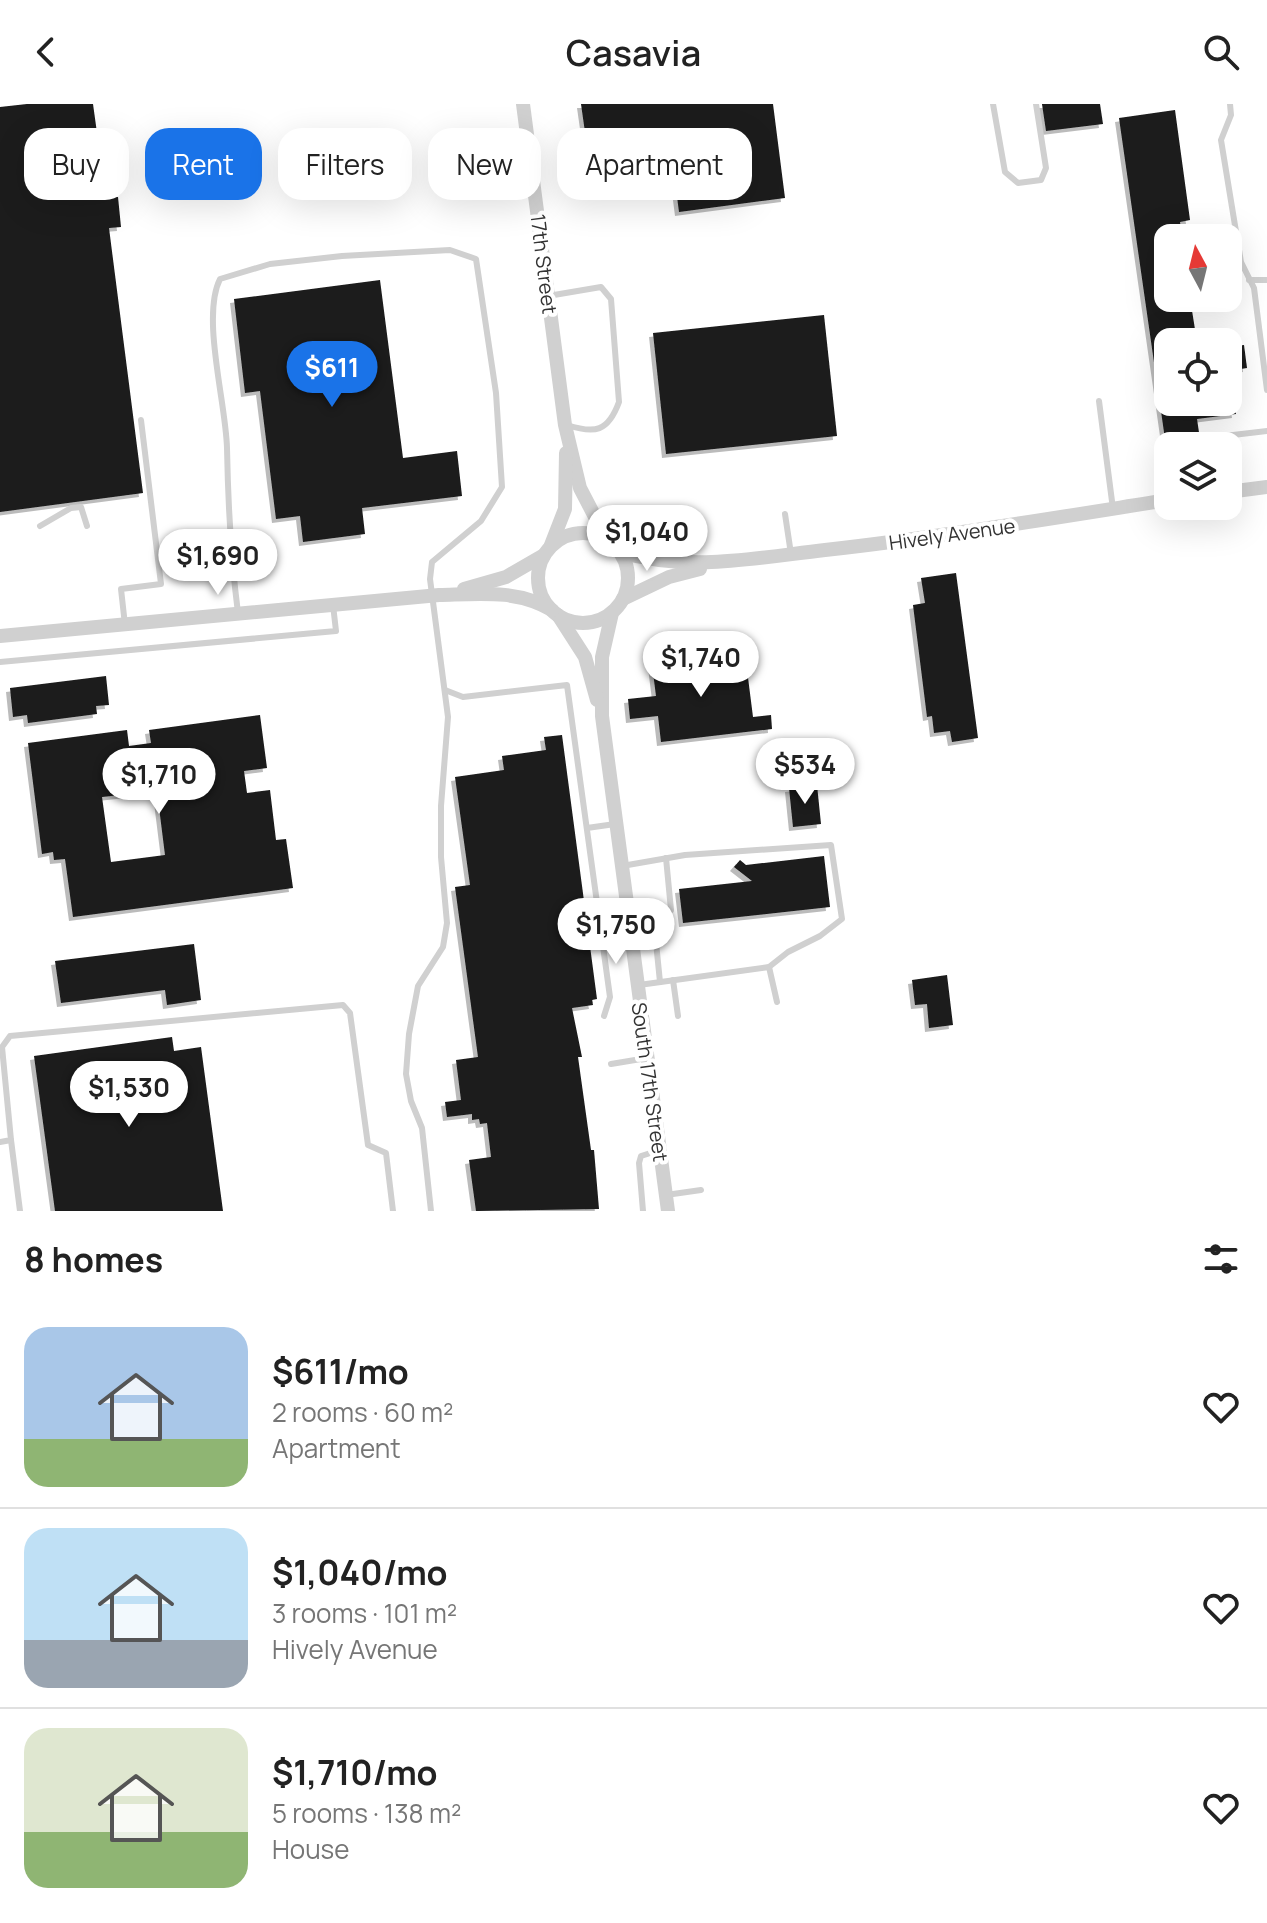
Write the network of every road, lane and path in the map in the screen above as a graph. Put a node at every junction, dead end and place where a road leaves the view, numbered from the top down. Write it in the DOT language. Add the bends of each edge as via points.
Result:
graph roads {
  1 [pos="523,104"];
  2 [pos="993,104"];
  3 [pos="1036,104"];
  4 [pos="1230,104"];
  5 [pos="1249,280"];
  6 [pos="1267,280"];
  7 [pos="548,296"];
  8 [pos="1267,390"];
  9 [pos="1099,401"];
  10 [pos="141,420"];
  11 [pos="565,425"];
  12 [pos="1267,431"];
  13 [pos="1242,434"];
  14 [pos="1267,487"];
  15 [pos="1242,490"];
  16 [pos="1154,502"];
  17 [pos="1113,509"];
  18 [pos="785,514"];
  19 [pos="40,526"];
  20 [pos="87,526"];
  21 [pos="607,540"];
  22 [pos="546,552"];
  23 [pos="620,552"];
  24 [pos="791,554"];
  25 [pos="735,561"];
  26 [pos="436,596"];
  27 [pos="623,599"];
  28 [pos="333,605"];
  29 [pos="555,613"];
  30 [pos="612,613"];
  31 [pos="238,614"];
  32 [pos="125,625"];
  33 [pos="0,636"];
  34 [pos="0,662"];
  35 [pos="445,690"];
  36 [pos="602,716"];
  37 [pos="616,823"];
  38 [pos="587,828"];
  39 [pos="666,858"];
  40 [pos="622,866"];
  41 [pos="653,913"];
  42 [pos="628,917"];
  43 [pos="769,967"];
  44 [pos="673,980"];
  45 [pos="660,982"];
  46 [pos="637,985"];
  47 [pos="777,1002"];
  48 [pos="604,1016"];
  49 [pos="678,1016"];
  50 [pos="647,1058"];
  51 [pos="611,1064"];
  52 [pos="11,1140"];
  53 [pos="0,1142"];
  54 [pos="660,1150"];
  55 [pos="701,1190"];
  56 [pos="666,1195"];
  57 [pos="20,1211"];
  58 [pos="393,1211"];
  59 [pos="431,1211"];
  60 [pos="643,1211"];
  61 [pos="668,1211"];
  1 -- 7 [label="street, 17th Street"];
  2 -- 3 [label="lane" via="1005,172 1018,183 1041,180 1046,168"];
  4 -- 5 [label="lane" via="1221,140 1241,262"];
  5 -- 6 [label="lane"];
  5 -- 8 [label="lane"];
  7 -- 11 [label="street, 17th Street"];
  7 -- 11 [label="lane" via="601,287 611,299 619,402 614,416 588,432"];
  9 -- 17 [label="lane"];
  10 -- 32 [label="lane" via="161,584 121,589"];
  11 -- 21 [label="street, 17th Street" via="580,488"];
  11 -- 22 [label="street, 17th Street" via="565,509"];
  12 -- 13 [label="lane"];
  14 -- 15 [label="street"];
  16 -- 17 [label="street, Hively Avenue"];
  17 -- 24 [label="street, Hively Avenue"];
  18 -- 24 [label="lane"];
  19 -- 20 [label="lane" via="81,507"];
  21 -- 22 [label="street" via="575,534"];
  21 -- 23 [label="street"];
  22 -- 26 [label="street" via="506,577"];
  22 -- 29 [label="street" via="539,588"];
  23 -- 25 [label="street, Hively Avenue" via="653,561"];
  23 -- 27 [label="street" via="628,570"];
  24 -- 25 [label="street, Hively Avenue"];
  25 -- 27 [label="street, Hively Avenue" via="669,577"];
  26 -- 28 [label="street"];
  26 -- 29 [label="street" via="507,594"];
  26 -- 31 [label="lane" via="432,562 481,521 502,487 496,393 476,259 450,250 342,256 270,264 220,279 214,293"];
  26 -- 35 [label="lane"];
  27 -- 30 [label="street"];
  28 -- 31 [label="street"];
  28 -- 34 [label="lane" via="336,631"];
  29 -- 30 [label="street" via="583,623"];
  29 -- 36 [label="street" via="585,657"];
  30 -- 36 [label="street" via="603,649"];
  31 -- 32 [label="street"];
  32 -- 33 [label="street"];
  35 -- 38 [label="lane" via="463,697 567,685"];
  35 -- 59 [label="lane" via="441,819 447,923 443,947 418,986 406,1074 422,1128"];
  36 -- 37 [label="street, South 17th Street"];
  37 -- 38 [label="lane"];
  37 -- 40 [label="street, South 17th Street"];
  38 -- 48 [label="lane" via="610,997"];
  39 -- 40 [label="lane"];
  39 -- 41 [label="lane" via="671,910"];
  39 -- 43 [label="lane" via="831,845 842,919"];
  40 -- 42 [label="street, South 17th Street"];
  41 -- 42 [label="lane"];
  41 -- 45 [label="lane"];
  42 -- 46 [label="street, South 17th Street"];
  43 -- 44 [label="lane"];
  43 -- 47 [label="lane"];
  44 -- 45 [label="lane"];
  44 -- 49 [label="lane"];
  45 -- 46 [label="lane"];
  46 -- 50 [label="street, South 17th Street"];
  50 -- 51 [label="lane"];
  50 -- 54 [label="street, South 17th Street"];
  52 -- 53 [label="lane"];
  52 -- 57 [label="lane"];
  52 -- 58 [label="lane" via="2,1047 10,1036 343,1005 350,1013 368,1145 386,1153"];
  54 -- 56 [label="street, South 17th Street"];
  54 -- 60 [label="lane" via="641,1156 639,1163"];
  55 -- 56 [label="lane"];
  56 -- 61 [label="street, South 17th Street"];
}
